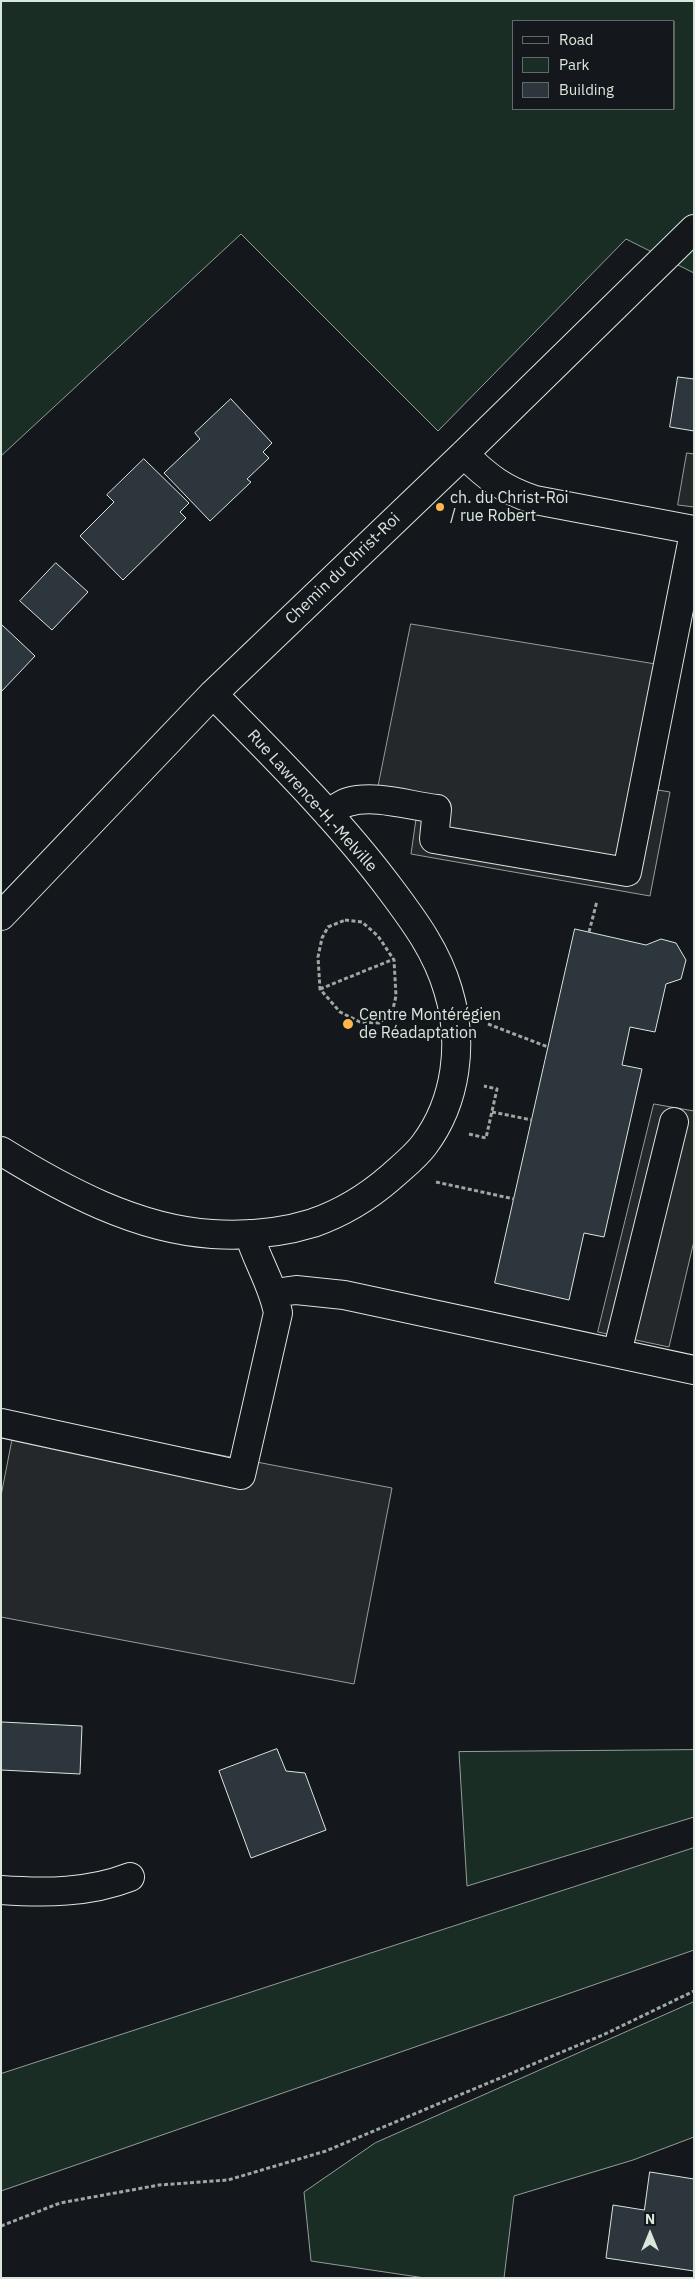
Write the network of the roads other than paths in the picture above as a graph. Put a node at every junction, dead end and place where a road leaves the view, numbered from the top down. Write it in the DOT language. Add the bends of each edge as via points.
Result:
graph roads {
  1 [pos="694,229"];
  2 [pos="464,454"];
  3 [pos="694,532"];
  4 [pos="213,694"];
  5 [pos="328,814"];
  6 [pos="1,916"];
  7 [pos="674,1122"];
  8 [pos="1,1151"];
  9 [pos="249,1234"];
  10 [pos="274,1294"];
  11 [pos="618,1353"];
  12 [pos="694,1370"];
  13 [pos="1,1423"];
  14 [pos="130,1876"];
  15 [pos="1,1890"];
  1 -- 2 [label="street, Chemin du Christ-Roi"];
  2 -- 3 [label="street" via="497,484 528,498"];
  2 -- 4 [label="street, Chemin du Christ-Roi"];
  3 -- 5 [label="street" via="627,872 434,839 437,810 357,800 347,802"];
  4 -- 5 [label="street, Rue Lawrence-H.-Melville"];
  4 -- 6 [label="street, Chemin du Christ-Roi"];
  5 -- 9 [label="street, Rue Lawrence-H.-Melville" via="369,861 436,956 456,1024 454,1080 436,1127 422,1147 373,1192 312,1223"];
  7 -- 11 [label="street"];
  8 -- 9 [label="street, Rue Lawrence-H.-Melville" via="50,1180 140,1219 211,1234"];
  9 -- 10 [label="street"];
  10 -- 11 [label="street" via="296,1290 344,1295"];
  10 -- 13 [label="street" via="278,1313 241,1475"];
  11 -- 12 [label="street"];
  14 -- 15 [label="street" via="82,1889"];
}
